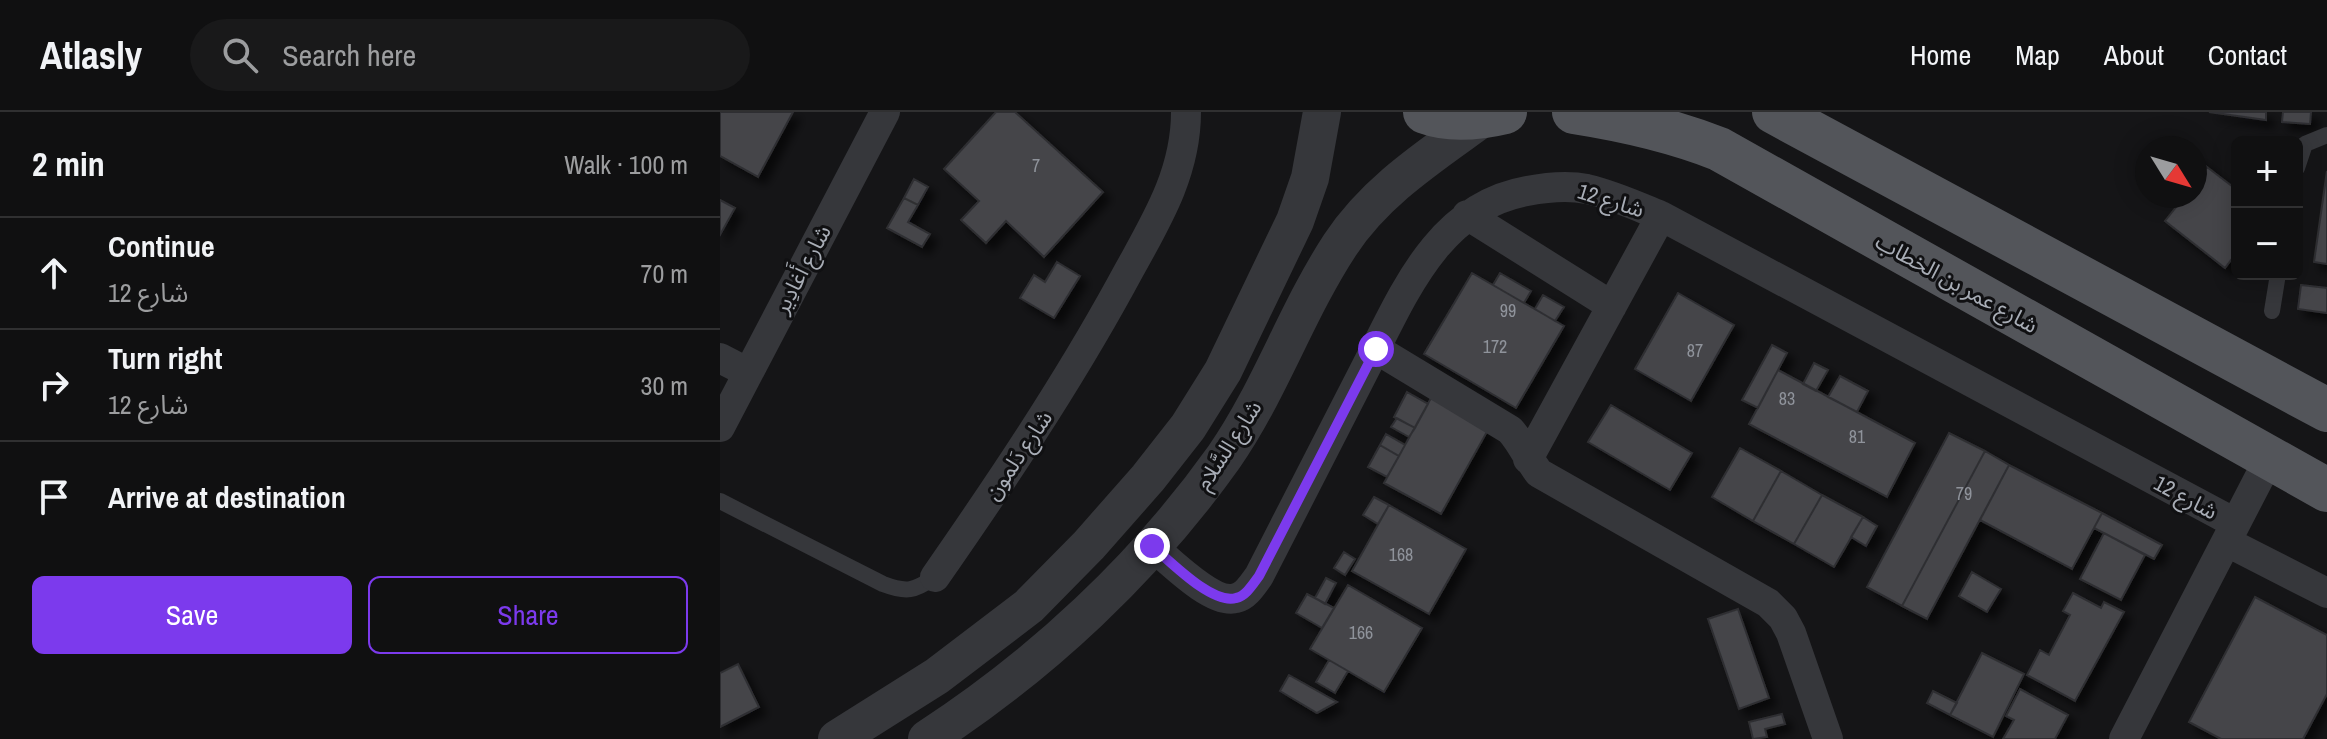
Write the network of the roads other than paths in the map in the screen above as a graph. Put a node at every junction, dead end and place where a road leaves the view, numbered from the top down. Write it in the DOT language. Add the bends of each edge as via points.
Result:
graph roads {
  1 [pos="885,112"];
  2 [pos="1186,112"];
  3 [pos="1322,112"];
  4 [pos="1425,112"];
  5 [pos="1574,112"];
  6 [pos="1774,112"];
  7 [pos="1494,114"];
  8 [pos="2327,135"];
  9 [pos="2303,150"];
  10 [pos="1467,215"];
  11 [pos="1661,216"];
  12 [pos="2277,280"];
  13 [pos="1612,306"];
  14 [pos="2272,311"];
  15 [pos="1376,349"];
  16 [pos="720,358"];
  17 [pos="747,372"];
  18 [pos="2327,410"];
  19 [pos="720,427"];
  20 [pos="1528,459"];
  21 [pos="2269,459"];
  22 [pos="2327,490"];
  23 [pos="720,501"];
  24 [pos="2231,533"];
  25 [pos="1152,546"];
  26 [pos="935,577"];
  27 [pos="2327,593"];
  28 [pos="837,739"];
  29 [pos="927,739"];
  30 [pos="1828,739"];
  31 [pos="2124,739"];
  1 -- 17 [label="street, شارع أَغادِير"];
  2 -- 26 [label="street, شارع دَلمون" via="1180,165 1163,209 1080,360"];
  3 -- 28 [label="street, شارع السَّلام" via="1310,178 1295,221 1223,371 1188,427 1029,606 937,676"];
  4 -- 7 [label="main road"];
  5 -- 21 [label="main road, شارع عمر بن الخطاب" via="1676,132 1719,149"];
  6 -- 18 [label="main road"];
  7 -- 25 [label="street, شارع السَّلام" via="1372,204 1341,244 1225,455"];
  8 -- 9 [label="lane" via="2305,144"];
  10 -- 11 [label="street, شارع 12" via="1516,193 1554,186 1584,188"];
  10 -- 13 [label="street"];
  10 -- 15 [label="street, شارع 12" via="1425,259"];
  11 -- 13 [label="street"];
  11 -- 24 [label="street, شارع 12"];
  12 -- 14 [label="lane"];
  13 -- 20 [label="street"];
  15 -- 20 [label="street" via="1510,430"];
  15 -- 25 [label="street, شارع 12" via="1259,576 1245,593 1226,599 1206,590"];
  16 -- 17 [label="street"];
  17 -- 19 [label="street, شارع أَغادِير"];
  20 -- 30 [label="street" via="1565,489 1768,603 1791,633"];
  21 -- 22 [label="main road, شارع عمر بن الخطاب"];
  21 -- 24 [label="street"];
  23 -- 26 [label="lane, شارع دَلمون" via="883,584 917,589"];
  24 -- 27 [label="street, شارع 12"];
  24 -- 31 [label="street"];
  25 -- 29 [label="street, شارع السَّلام" via="1057,642"];
}
